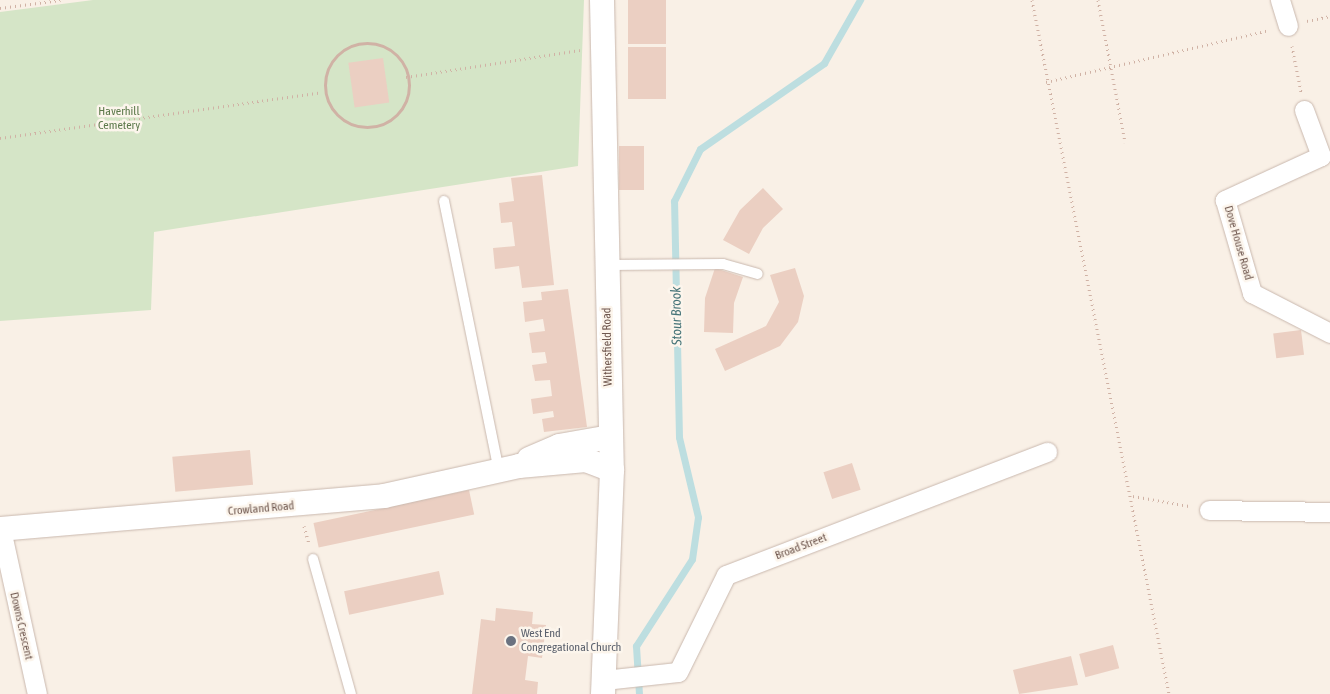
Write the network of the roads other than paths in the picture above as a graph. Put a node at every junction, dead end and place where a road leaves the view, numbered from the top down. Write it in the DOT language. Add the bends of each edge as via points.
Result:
graph roads {
  1 [pos="602,0"];
  2 [pos="1280,0"];
  3 [pos="1288,26"];
  4 [pos="1304,110"];
  5 [pos="444,201"];
  6 [pos="607,265"];
  7 [pos="758,274"];
  8 [pos="1330,334"];
  9 [pos="610,437"];
  10 [pos="1047,452"];
  11 [pos="509,468"];
  12 [pos="612,470"];
  13 [pos="1209,510"];
  14 [pos="1330,512"];
  15 [pos="0,529"];
  16 [pos="313,559"];
  17 [pos="603,687"];
  18 [pos="37,694"];
  19 [pos="351,694"];
  1 -- 6 [label="street, Withersfield Road"];
  2 -- 3 [label="street"];
  4 -- 8 [label="street, Dove House Road" via="1320,156 1225,200 1252,293"];
  5 -- 11 [label="lane"];
  6 -- 7 [label="lane" via="710,264"];
  6 -- 9 [label="street, Withersfield Road"];
  9 -- 11 [label="street, Crowland Road" via="559,446"];
  9 -- 12 [label="street, Withersfield Road"];
  10 -- 17 [label="street, Broad Street" via="726,575 678,672"];
  11 -- 12 [label="street, Crowland Road" via="586,460"];
  11 -- 15 [label="street, Crowland Road" via="384,496 299,506"];
  12 -- 17 [label="street, Withersfield Road"];
  13 -- 14 [label="street"];
  15 -- 18 [label="street, Downs Crescent"];
  16 -- 19 [label="lane"];
}
